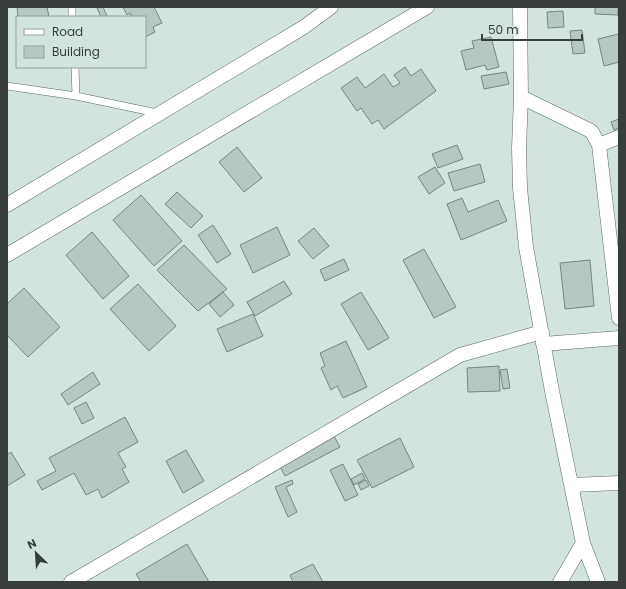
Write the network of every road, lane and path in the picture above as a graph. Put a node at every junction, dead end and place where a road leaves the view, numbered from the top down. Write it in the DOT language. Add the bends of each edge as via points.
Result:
graph roads {
  1 [pos="331,7"];
  2 [pos="427,7"];
  3 [pos="520,7"];
  4 [pos="75,68"];
  5 [pos="7,86"];
  6 [pos="76,96"];
  7 [pos="522,97"];
  8 [pos="159,114"];
  9 [pos="619,137"];
  10 [pos="599,145"];
  11 [pos="7,205"];
  12 [pos="7,255"];
  13 [pos="619,318"];
  14 [pos="543,338"];
  15 [pos="619,338"];
  16 [pos="619,484"];
  17 [pos="572,485"];
  18 [pos="583,543"];
  19 [pos="71,582"];
  20 [pos="560,582"];
  21 [pos="598,582"];
  1 -- 8 [label="street" via="304,27"];
  2 -- 12 [label="street"];
  3 -- 7 [label="street"];
  4 -- 6 [label="lane"];
  5 -- 6 [label="lane"];
  6 -- 8 [label="lane"];
  7 -- 10 [label="street" via="589,130"];
  7 -- 14 [label="street" via="520,188 526,247"];
  8 -- 11 [label="street"];
  9 -- 10 [label="street"];
  10 -- 13 [label="street"];
  14 -- 15 [label="street"];
  14 -- 17 [label="street"];
  14 -- 19 [label="street" via="460,355"];
  16 -- 17 [label="street"];
  17 -- 18 [label="street"];
  18 -- 20 [label="street"];
  18 -- 21 [label="street"];
}
